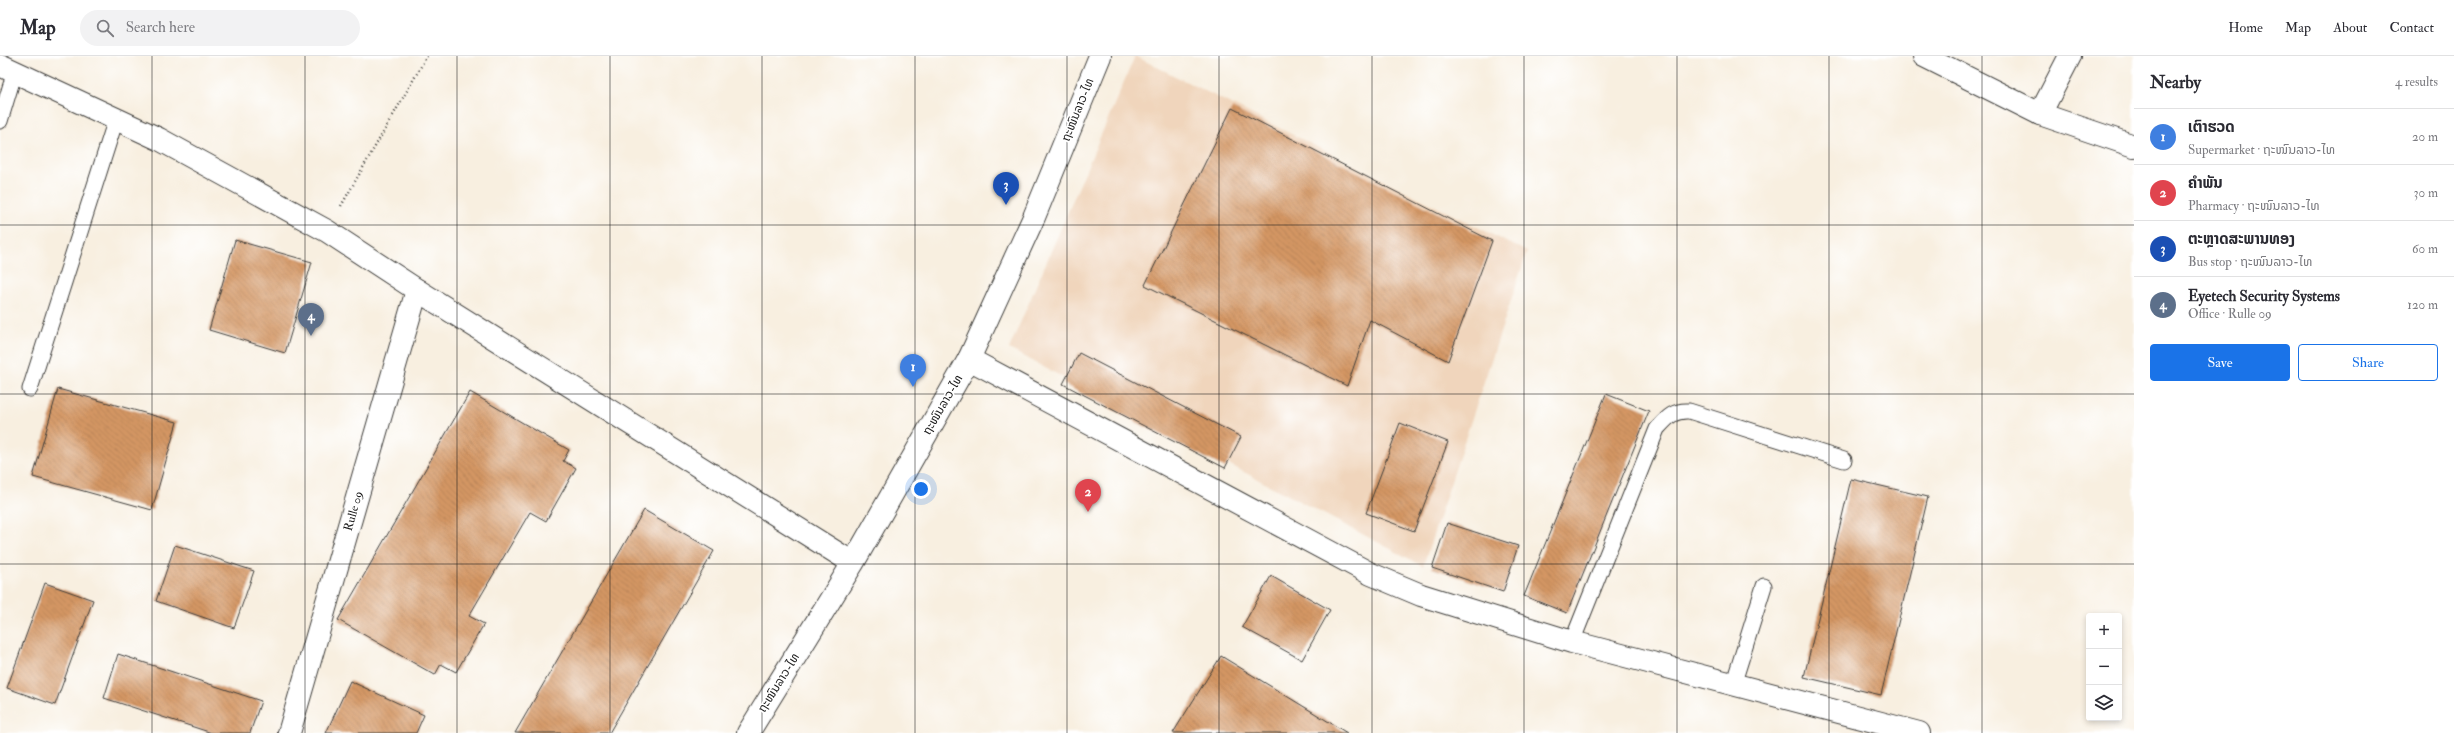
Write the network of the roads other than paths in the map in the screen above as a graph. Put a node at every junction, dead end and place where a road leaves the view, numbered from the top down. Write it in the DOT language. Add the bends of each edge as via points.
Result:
graph roads {
  1 [pos="1100,56"];
  2 [pos="1924,56"];
  3 [pos="2070,56"];
  4 [pos="8,68"];
  5 [pos="2040,114"];
  6 [pos="116,119"];
  7 [pos="0,121"];
  8 [pos="2134,146"];
  9 [pos="417,290"];
  10 [pos="969,359"];
  11 [pos="30,390"];
  12 [pos="1844,460"];
  13 [pos="852,563"];
  14 [pos="1764,586"];
  15 [pos="1572,642"];
  16 [pos="1733,685"];
  17 [pos="289,733"];
  18 [pos="748,733"];
  19 [pos="1919,733"];
  1 -- 10 [label="street, ຖະໜົນລາວ-ໄທ" via="1034,217"];
  2 -- 5 [label="street"];
  3 -- 5 [label="street"];
  4 -- 6 [label="street"];
  4 -- 7 [label="lane"];
  5 -- 8 [label="street"];
  6 -- 9 [label="street" via="159,139 327,231"];
  6 -- 11 [label="lane"];
  9 -- 13 [label="street"];
  9 -- 17 [label="street, Rulle 09"];
  10 -- 13 [label="street, ຖະໜົນລາວ-ໄທ"];
  10 -- 15 [label="street" via="1371,574 1421,595"];
  12 -- 15 [label="lane" via="1689,411 1679,410 1668,415 1657,429"];
  13 -- 18 [label="street, ຖະໜົນລາວ-ໄທ"];
  14 -- 16 [label="lane"];
  15 -- 16 [label="street"];
  16 -- 19 [label="street"];
}
